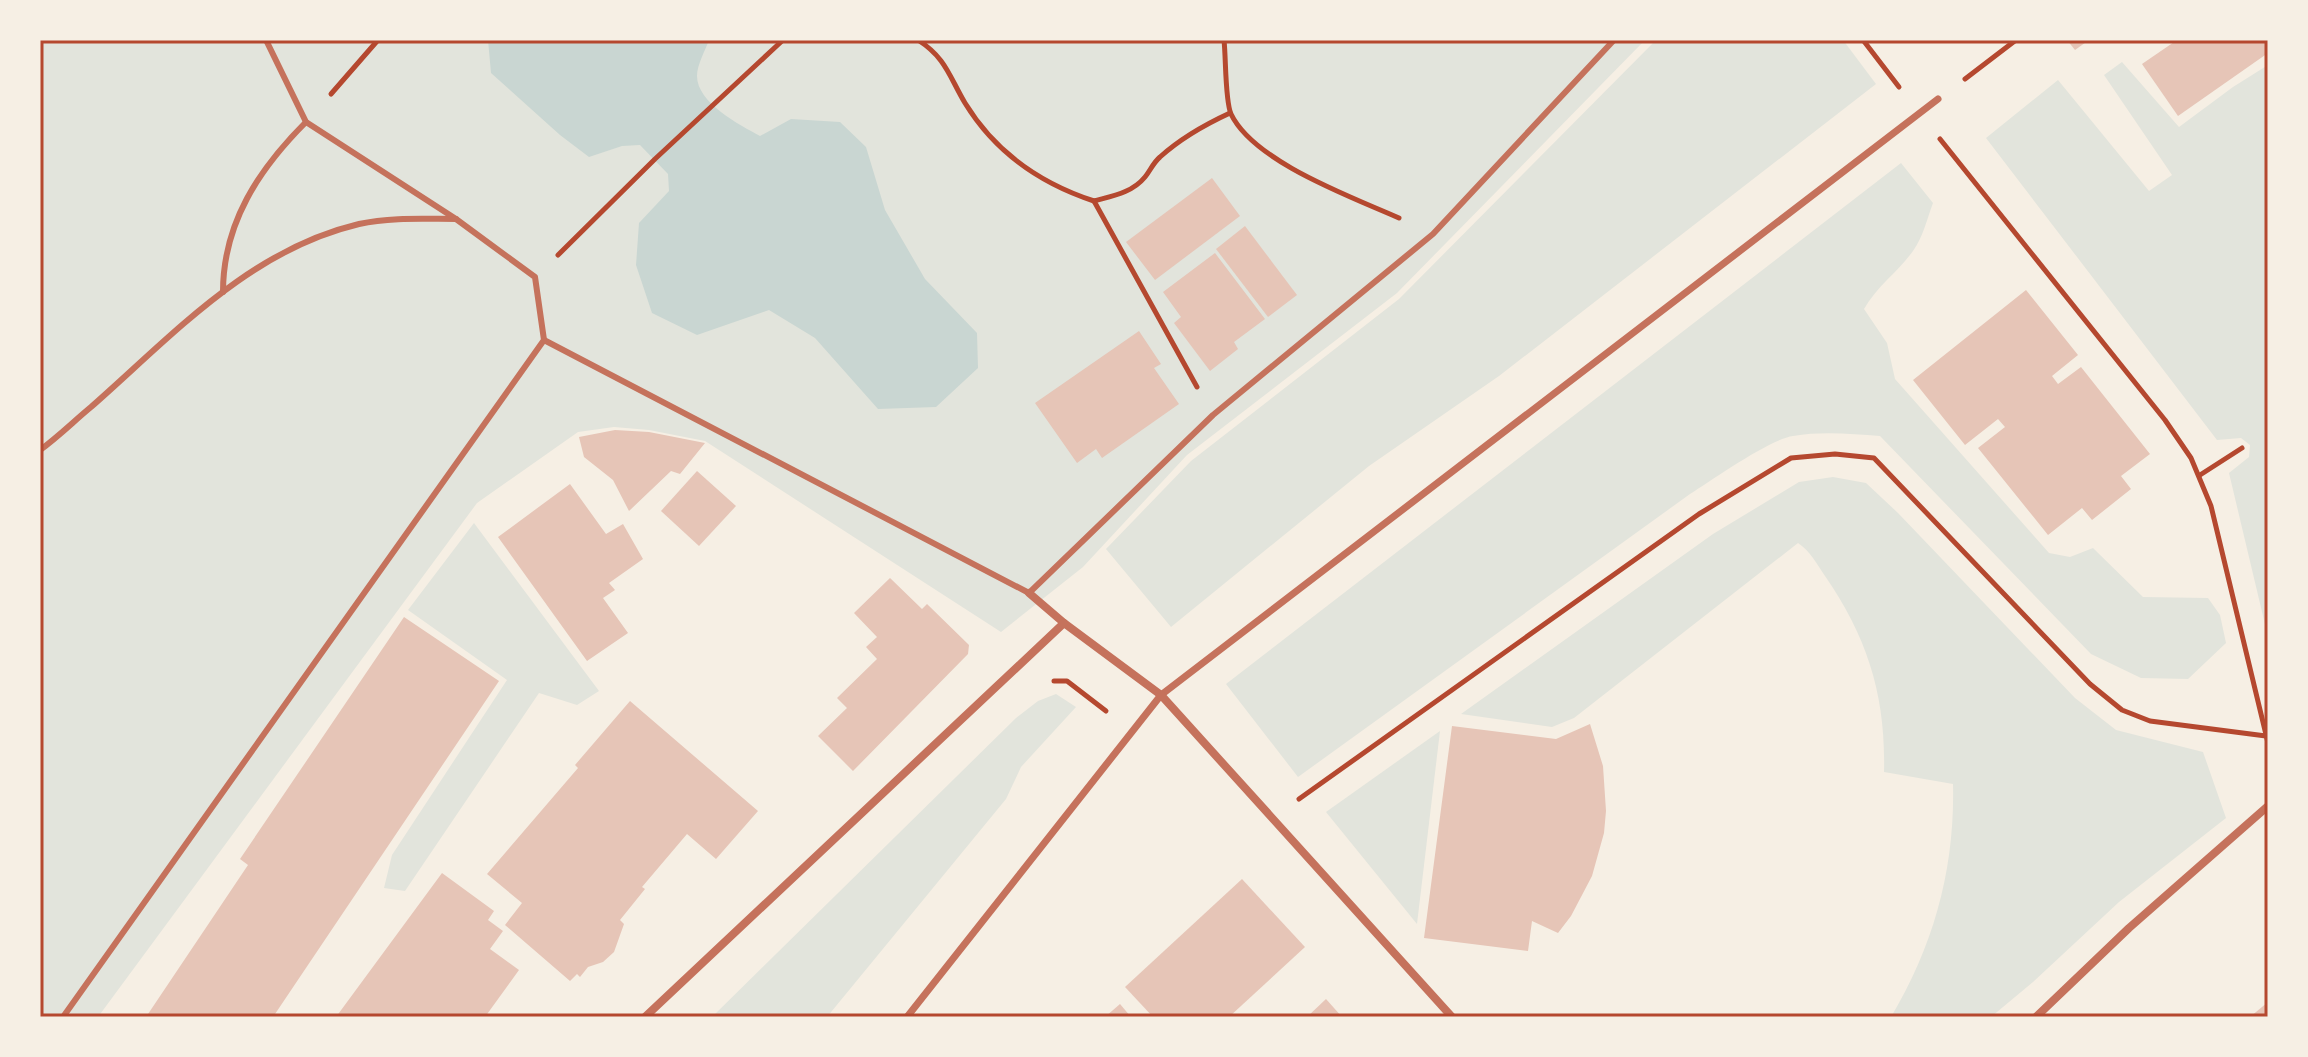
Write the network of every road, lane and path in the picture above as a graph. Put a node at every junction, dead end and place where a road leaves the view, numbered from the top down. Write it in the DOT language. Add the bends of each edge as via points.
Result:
graph roads {
  1 [pos="266,40"];
  2 [pos="378,40"];
  3 [pos="783,40"];
  4 [pos="918,40"];
  5 [pos="1224,40"];
  6 [pos="1614,40"];
  7 [pos="1863,40"];
  8 [pos="2016,40"];
  9 [pos="1938,99"];
  10 [pos="1230,113"];
  11 [pos="1920,114"];
  12 [pos="306,122"];
  13 [pos="1094,201"];
  14 [pos="456,219"];
  15 [pos="1433,234"];
  16 [pos="535,277"];
  17 [pos="223,292"];
  18 [pos="544,340"];
  19 [pos="1213,415"];
  20 [pos="2242,448"];
  21 [pos="40,450"];
  22 [pos="2200,475"];
  23 [pos="1029,593"];
  24 [pos="1064,623"];
  25 [pos="1067,681"];
  26 [pos="1161,695"];
  27 [pos="1133,730"];
  28 [pos="2267,739"];
  29 [pos="2268,806"];
  30 [pos="1273,817"];
  31 [pos="63,1017"];
  32 [pos="645,1017"];
  33 [pos="907,1017"];
  34 [pos="1452,1017"];
  35 [pos="2036,1017"];
  1 -- 12 [label="lane"];
  2 -- 12 [label="path"];
  3 -- 16 [label="path"];
  4 -- 13 [label="path" via="948,66 985,133 1011,157 1038,178"];
  5 -- 10 [label="path"];
  6 -- 15 [label="lane"];
  7 -- 11 [label="path"];
  8 -- 9 [label="path"];
  9 -- 11 [label="street"];
  10 -- 13 [label="path" via="1177,143 1124,193"];
  10 -- 15 [label="path" via="1271,156 1323,186"];
  11 -- 22 [label="path" via="2165,420"];
  11 -- 26 [label="street"];
  12 -- 14 [label="lane"];
  12 -- 17 [label="lane" via="282,145 245,201 223,263"];
  13 -- 19 [label="path"];
  14 -- 16 [label="lane"];
  14 -- 17 [label="lane" via="392,220 331,232 274,256"];
  15 -- 19 [label="lane"];
  16 -- 18 [label="lane"];
  17 -- 21 [label="lane"];
  18 -- 23 [label="lane"];
  18 -- 31 [label="lane"];
  19 -- 23 [label="lane"];
  20 -- 22 [label="path"];
  22 -- 28 [label="path" via="2220,535"];
  23 -- 24 [label="street"];
  24 -- 26 [label="street"];
  24 -- 32 [label="street"];
  25 -- 27 [label="path"];
  26 -- 27 [label="street"];
  26 -- 30 [label="street"];
  27 -- 33 [label="street"];
  28 -- 30 [label="path" via="2150,721 2122,710 2090,684 1874,458 1835,454 1791,458 1699,514"];
  29 -- 35 [label="street"];
  30 -- 34 [label="street"];
}
